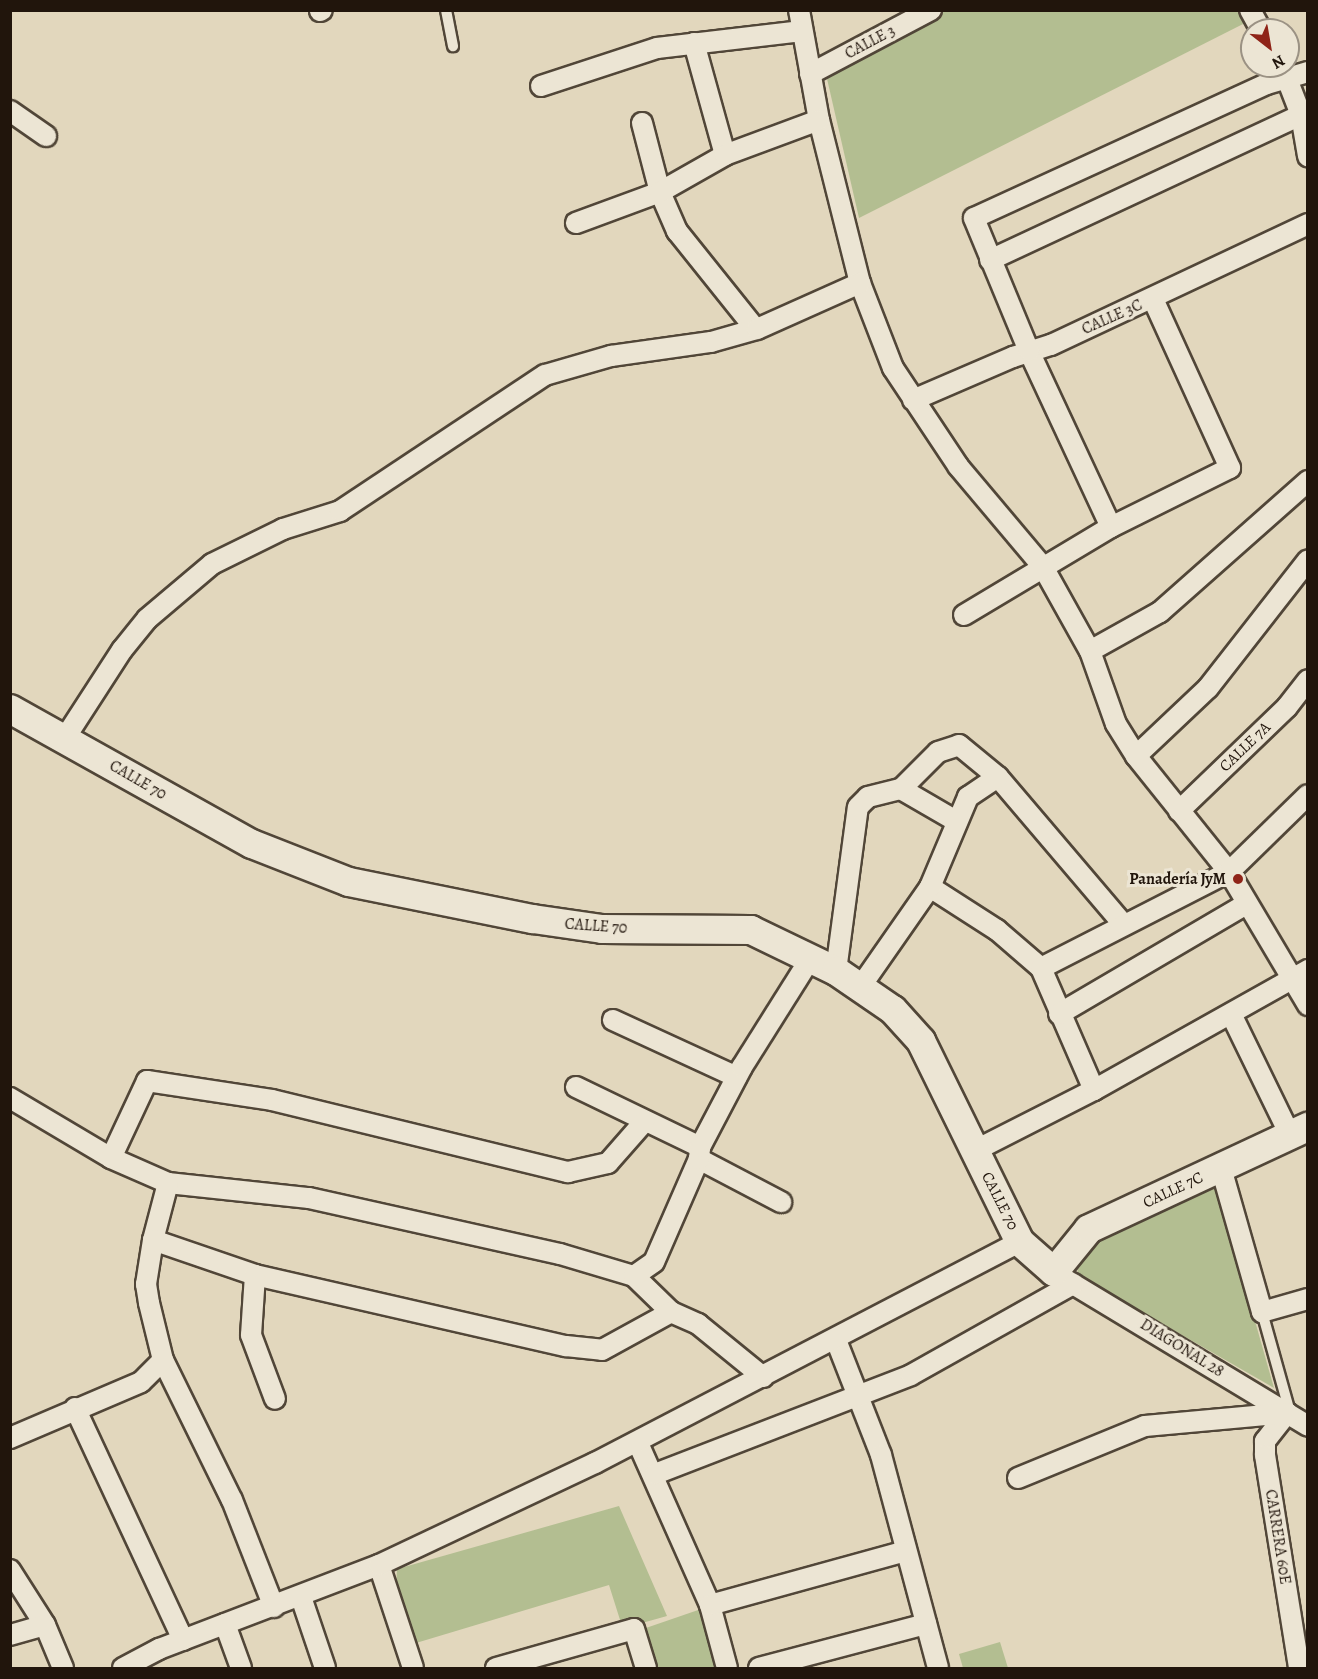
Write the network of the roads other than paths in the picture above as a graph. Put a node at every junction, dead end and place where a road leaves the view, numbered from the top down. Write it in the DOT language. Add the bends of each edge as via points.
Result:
graph roads {
  1 [pos="446,10"];
  2 [pos="798,10"];
  3 [pos="931,10"];
  4 [pos="802,31"];
  5 [pos="694,43"];
  6 [pos="453,46"];
  7 [pos="810,74"];
  8 [pos="1270,78"];
  9 [pos="1288,78"];
  10 [pos="541,86"];
  11 [pos="10,111"];
  12 [pos="1301,115"];
  13 [pos="819,120"];
  14 [pos="642,123"];
  15 [pos="46,136"];
  16 [pos="725,155"];
  17 [pos="1308,156"];
  18 [pos="660,192"];
  19 [pos="576,223"];
  20 [pos="1308,224"];
  21 [pos="990,260"];
  22 [pos="860,283"];
  23 [pos="1153,299"];
  24 [pos="754,327"];
  25 [pos="1029,351"];
  26 [pos="913,400"];
  27 [pos="1308,481"];
  28 [pos="1111,527"];
  29 [pos="1308,560"];
  30 [pos="1043,567"];
  31 [pos="964,615"];
  32 [pos="1090,651"];
  33 [pos="1306,686"];
  34 [pos="10,709"];
  35 [pos="65,738"];
  36 [pos="1136,756"];
  37 [pos="998,777"];
  38 [pos="902,789"];
  39 [pos="1308,795"];
  40 [pos="1179,811"];
  41 [pos="956,821"];
  42 [pos="1228,872"];
  43 [pos="930,887"];
  44 [pos="1245,905"];
  45 [pos="1124,925"];
  46 [pos="810,959"];
  47 [pos="1041,968"];
  48 [pos="836,971"];
  49 [pos="1300,975"];
  50 [pos="861,986"];
  51 [pos="1308,1005"];
  52 [pos="1059,1014"];
  53 [pos="1231,1014"];
  54 [pos="613,1020"];
  55 [pos="737,1077"];
  56 [pos="576,1087"];
  57 [pos="1094,1090"];
  58 [pos="10,1098"];
  59 [pos="644,1122"];
  60 [pos="1299,1131"];
  61 [pos="976,1150"];
  62 [pos="699,1153"];
  63 [pos="111,1158"];
  64 [pos="1221,1168"];
  65 [pos="168,1184"];
  66 [pos="781,1202"];
  67 [pos="153,1240"];
  68 [pos="1020,1242"];
  69 [pos="255,1275"];
  70 [pos="634,1276"];
  71 [pos="1064,1278"];
  72 [pos="1308,1299"];
  73 [pos="671,1312"];
  74 [pos="1262,1312"];
  75 [pos="836,1340"];
  76 [pos="164,1360"];
  77 [pos="763,1377"];
  78 [pos="858,1395"];
  79 [pos="275,1399"];
  80 [pos="75,1408"];
  81 [pos="1295,1418"];
  82 [pos="10,1438"];
  83 [pos="638,1443"];
  84 [pos="655,1474"];
  85 [pos="1018,1478"];
  86 [pos="906,1551"];
  87 [pos="379,1565"];
  88 [pos="10,1569"];
  89 [pos="301,1597"];
  90 [pos="710,1605"];
  91 [pos="274,1607"];
  92 [pos="225,1624"];
  93 [pos="926,1624"];
  94 [pos="45,1625"];
  95 [pos="10,1635"];
  96 [pos="183,1640"];
  97 [pos="1301,1643"];
  98 [pos="771,1667"];
  99 [pos="63,1668"];
  100 [pos="123,1668"];
  101 [pos="241,1668"];
  102 [pos="325,1668"];
  103 [pos="414,1668"];
  104 [pos="496,1668"];
  105 [pos="646,1668"];
  106 [pos="727,1668"];
  107 [pos="938,1668"];
  108 [pos="1299,1668"];
  1 -- 6 [label="lane"];
  2 -- 4 [label="street"];
  3 -- 7 [label="street, CALLE 3"];
  4 -- 5 [label="street"];
  4 -- 7 [label="street"];
  5 -- 10 [label="street" via="657,48"];
  5 -- 16 [label="street"];
  7 -- 13 [label="street"];
  8 -- 21 [label="street" via="974,218"];
  9 -- 12 [label="street"];
  11 -- 15 [label="street"];
  12 -- 17 [label="street"];
  12 -- 21 [label="street"];
  13 -- 16 [label="street"];
  13 -- 22 [label="street"];
  14 -- 18 [label="street"];
  16 -- 18 [label="street"];
  18 -- 19 [label="street"];
  18 -- 24 [label="street" via="677,231"];
  20 -- 23 [label="street, CALLE 3C"];
  21 -- 25 [label="street"];
  22 -- 24 [label="street"];
  22 -- 26 [label="street" via="884,347"];
  23 -- 25 [label="street, CALLE 3C"];
  23 -- 28 [label="street" via="1230,468"];
  24 -- 35 [label="street" via="711,342 611,356 546,375 340,510 283,529 212,564 135,634"];
  25 -- 26 [label="street, CALLE 3C"];
  25 -- 28 [label="street"];
  26 -- 30 [label="street" via="958,466"];
  27 -- 32 [label="street" via="1160,612"];
  28 -- 30 [label="street"];
  29 -- 36 [label="street" via="1208,688"];
  30 -- 31 [label="street"];
  30 -- 32 [label="street"];
  32 -- 36 [label="street" via="1116,723"];
  33 -- 40 [label="street, CALLE 7A"];
  34 -- 35 [label="street, CALLE 70"];
  35 -- 46 [label="street, CALLE 70" via="252,844 349,882 533,920 602,929 751,930"];
  36 -- 40 [label="street"];
  37 -- 38 [label="street" via="959,745 938,752"];
  37 -- 41 [label="street" via="968,797"];
  37 -- 45 [label="street"];
  38 -- 41 [label="street"];
  38 -- 48 [label="street" via="868,797 858,807"];
  39 -- 42 [label="street"];
  40 -- 42 [label="street"];
  41 -- 43 [label="street" via="947,853"];
  42 -- 44 [label="street"];
  42 -- 45 [label="street"];
  43 -- 47 [label="street" via="997,930"];
  43 -- 50 [label="street"];
  44 -- 49 [label="street"];
  44 -- 52 [label="street"];
  45 -- 47 [label="street"];
  46 -- 48 [label="street, CALLE 70"];
  46 -- 55 [label="street"];
  47 -- 52 [label="street"];
  48 -- 50 [label="street, CALLE 70"];
  49 -- 51 [label="street"];
  49 -- 53 [label="street"];
  50 -- 61 [label="street, CALLE 70" via="893,1010 921,1041"];
  52 -- 57 [label="street"];
  53 -- 57 [label="street"];
  53 -- 60 [label="street"];
  54 -- 55 [label="street"];
  55 -- 62 [label="street"];
  56 -- 59 [label="street"];
  57 -- 61 [label="street"];
  58 -- 63 [label="street"];
  59 -- 62 [label="street"];
  59 -- 63 [label="street" via="608,1163 568,1172 283,1103 147,1081"];
  60 -- 64 [label="street, CALLE 7C"];
  61 -- 68 [label="street, CALLE 70"];
  62 -- 66 [label="street"];
  62 -- 70 [label="street" via="654,1262"];
  63 -- 65 [label="street"];
  64 -- 71 [label="street, CALLE 7C" via="1089,1229"];
  64 -- 74 [label="street"];
  65 -- 67 [label="street"];
  65 -- 70 [label="street" via="309,1198 560,1254"];
  67 -- 69 [label="street"];
  67 -- 76 [label="street" via="146,1284"];
  68 -- 71 [label="street, CALLE 70"];
  68 -- 75 [label="street"];
  69 -- 73 [label="street" via="463,1325 602,1350"];
  69 -- 79 [label="street" via="250,1335"];
  70 -- 73 [label="street"];
  71 -- 78 [label="street" via="941,1359"];
  71 -- 81 [label="street, DIAGONAL 28"];
  72 -- 74 [label="street"];
  73 -- 77 [label="street" via="698,1324"];
  74 -- 81 [label="lane"];
  75 -- 77 [label="street"];
  75 -- 78 [label="street"];
  76 -- 80 [label="street" via="141,1382"];
  76 -- 91 [label="street" via="232,1500"];
  77 -- 83 [label="street"];
  78 -- 84 [label="street"];
  78 -- 86 [label="street" via="881,1455"];
  80 -- 82 [label="street"];
  80 -- 96 [label="street"];
  81 -- 85 [label="street" via="1145,1426"];
  81 -- 97 [label="street, CARRERA 60E" via="1265,1441 1265,1455"];
  83 -- 84 [label="street"];
  83 -- 87 [label="street"];
  84 -- 90 [label="street"];
  86 -- 90 [label="street"];
  86 -- 93 [label="street"];
  87 -- 89 [label="street"];
  87 -- 103 [label="street"];
  88 -- 94 [label="street"];
  89 -- 91 [label="street"];
  89 -- 102 [label="street"];
  90 -- 106 [label="street"];
  91 -- 92 [label="street"];
  92 -- 96 [label="street"];
  92 -- 101 [label="street"];
  93 -- 98 [label="street"];
  93 -- 107 [label="street"];
  94 -- 95 [label="street"];
  94 -- 99 [label="street"];
  96 -- 100 [label="street"];
  97 -- 108 [label="street, CARRERA 60E"];
  104 -- 105 [label="street" via="634,1629"];
}
